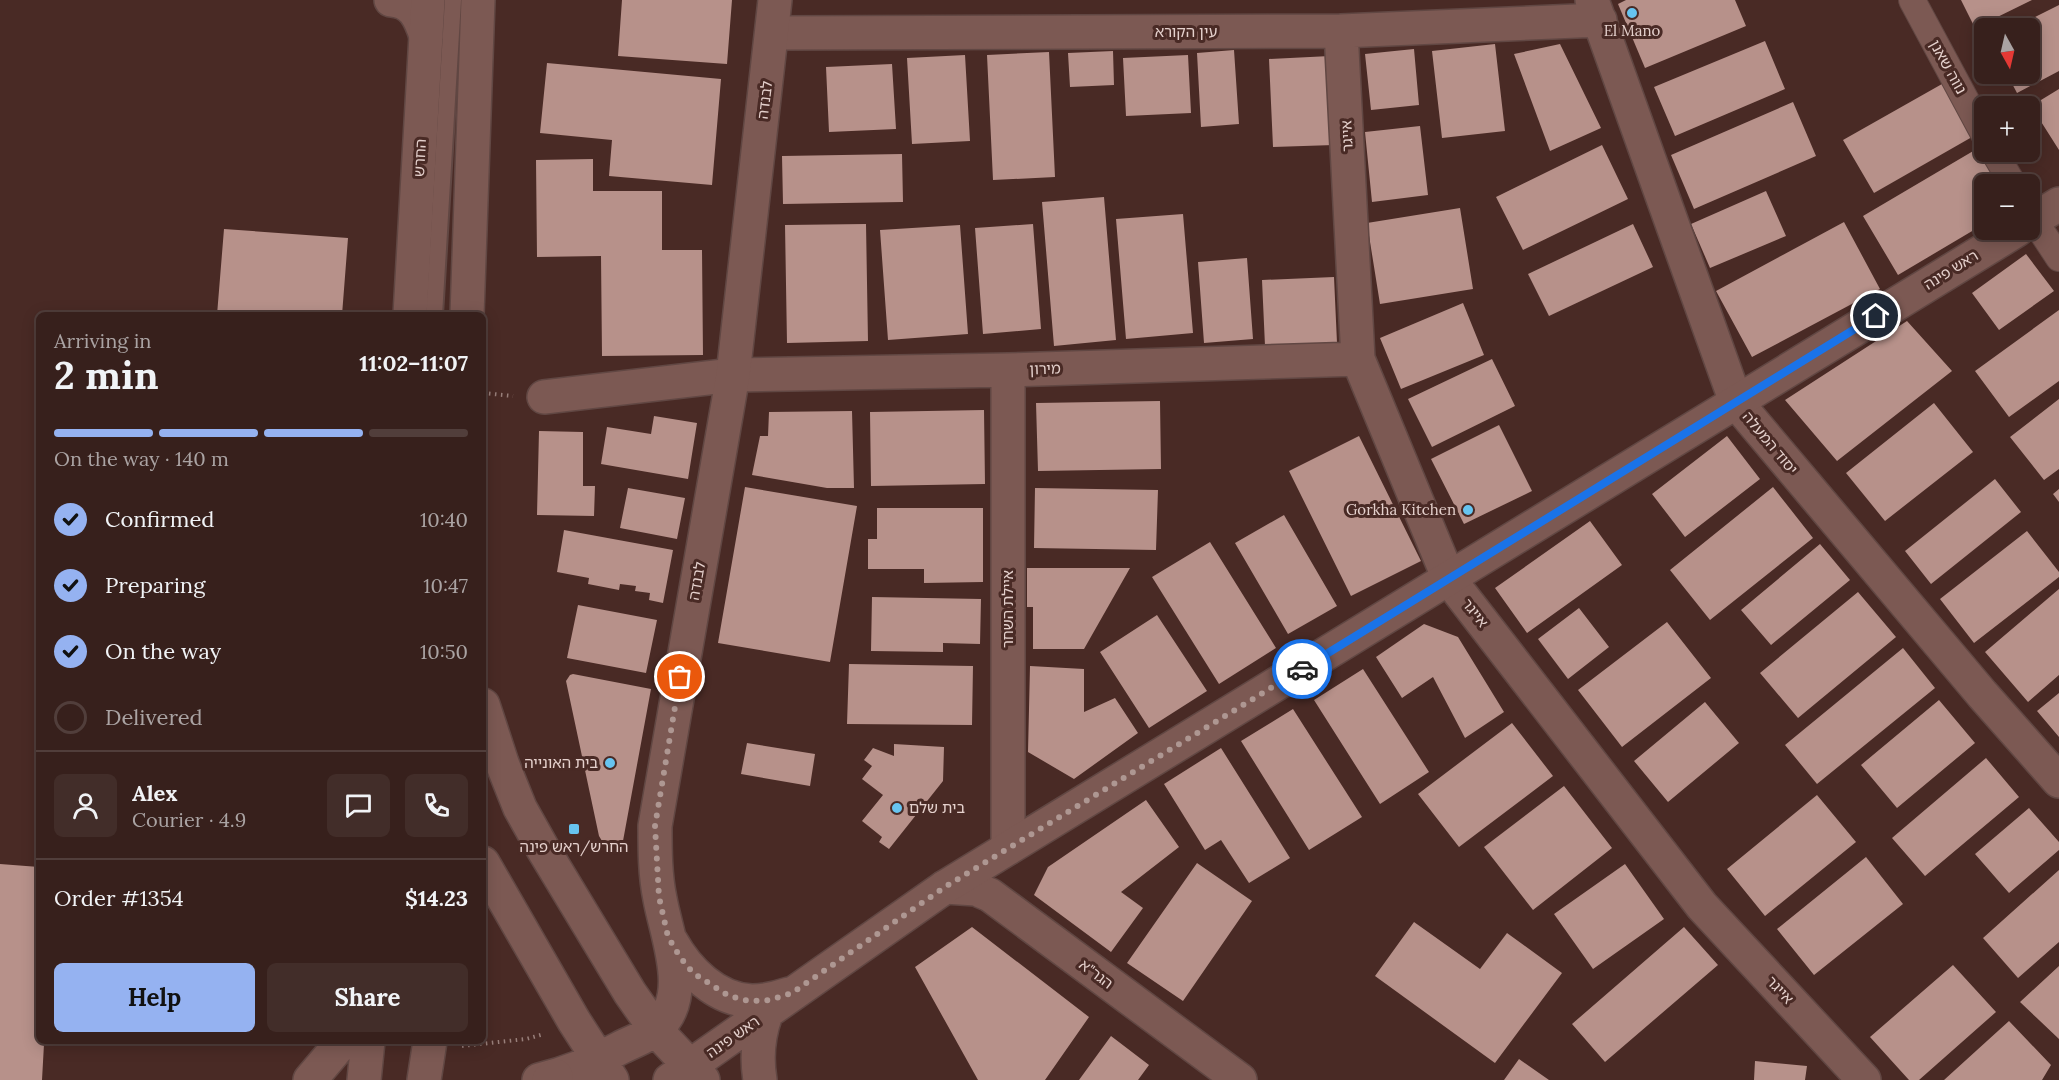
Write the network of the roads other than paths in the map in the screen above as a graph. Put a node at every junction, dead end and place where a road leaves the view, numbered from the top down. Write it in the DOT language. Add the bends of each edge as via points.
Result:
graph roads {
  1 [pos="391,0"];
  2 [pos="428,0"];
  3 [pos="453,0"];
  4 [pos="478,0"];
  5 [pos="775,0"];
  6 [pos="1912,0"];
  7 [pos="1596,10"];
  8 [pos="1341,31"];
  9 [pos="773,33"];
  10 [pos="426,36"];
  11 [pos="449,65"];
  12 [pos="1974,115"];
  13 [pos="2040,229"];
  14 [pos="1997,240"];
  15 [pos="2059,258"];
  16 [pos="410,312"];
  17 [pos="434,312"];
  18 [pos="446,312"];
  19 [pos="467,312"];
  20 [pos="1358,359"];
  21 [pos="1008,370"];
  22 [pos="733,375"];
  23 [pos="532,397"];
  24 [pos="1736,402"];
  25 [pos="1449,579"];
  26 [pos="486,714"];
  27 [pos="2059,781"];
  28 [pos="1008,848"];
  29 [pos="486,868"];
  30 [pos="945,887"];
  31 [pos="668,937"];
  32 [pos="792,993"];
  33 [pos="766,1014"];
  34 [pos="656,1030"];
  35 [pos="340,1044"];
  36 [pos="368,1044"];
  37 [pos="605,1070"];
  38 [pos="688,1076"];
  39 [pos="548,1079"];
  40 [pos="310,1080"];
  41 [pos="364,1080"];
  42 [pos="760,1080"];
  43 [pos="1240,1080"];
  44 [pos="1864,1080"];
  1 -- 10 [label="street" via="409,5"];
  2 -- 10 [label="street, החרש"];
  3 -- 11 [label="lane"];
  4 -- 19 [label="street"];
  5 -- 9 [label="street, לבנדה"];
  6 -- 12 [label="street, נווה שאנן"];
  7 -- 8 [label="street, עין הקורא"];
  7 -- 24 [label="street, יסוד המעלה"];
  8 -- 9 [label="street, עין הקורא"];
  8 -- 20 [label="street, אייגר"];
  9 -- 22 [label="street, לבנדה"];
  10 -- 16 [label="street, החרש"];
  11 -- 17 [label="lane"];
  11 -- 18 [label="lane"];
  13 -- 15 [label="street"];
  14 -- 24 [label="street, ראש פינה"];
  20 -- 21 [label="street, מירון"];
  20 -- 25 [label="street, אייגר"];
  21 -- 22 [label="street, מירון"];
  21 -- 28 [label="street, איילת השחר"];
  22 -- 23 [label="street, מירון"];
  22 -- 31 [label="street, לבנדה" via="655,826 659,897"];
  24 -- 25 [label="street, ראש פינה"];
  24 -- 27 [label="street, יסוד המעלה"];
  25 -- 28 [label="street, ראש פינה"];
  25 -- 44 [label="street, אייגר" via="1702,906"];
  26 -- 34 [label="street" via="520,808"];
  28 -- 30 [label="street, ראש פינה"];
  29 -- 37 [label="street"];
  30 -- 32 [label="street, ראש פינה"];
  30 -- 43 [label="street, הגר\"א" via="976,889 990,895"];
  31 -- 32 [label="street" via="693,973 729,996 749,1001"];
  31 -- 34 [label="street, לבנדה" via="676,988 672,1006"];
  32 -- 33 [label="street, ראש פינה"];
  33 -- 38 [label="street, ראש פינה"];
  33 -- 42 [label="street" via="758,1050"];
  34 -- 37 [label="street"];
  34 -- 38 [label="street"];
  35 -- 40 [label="street"];
  36 -- 41 [label="street"];
  37 -- 39 [label="street"];
}
